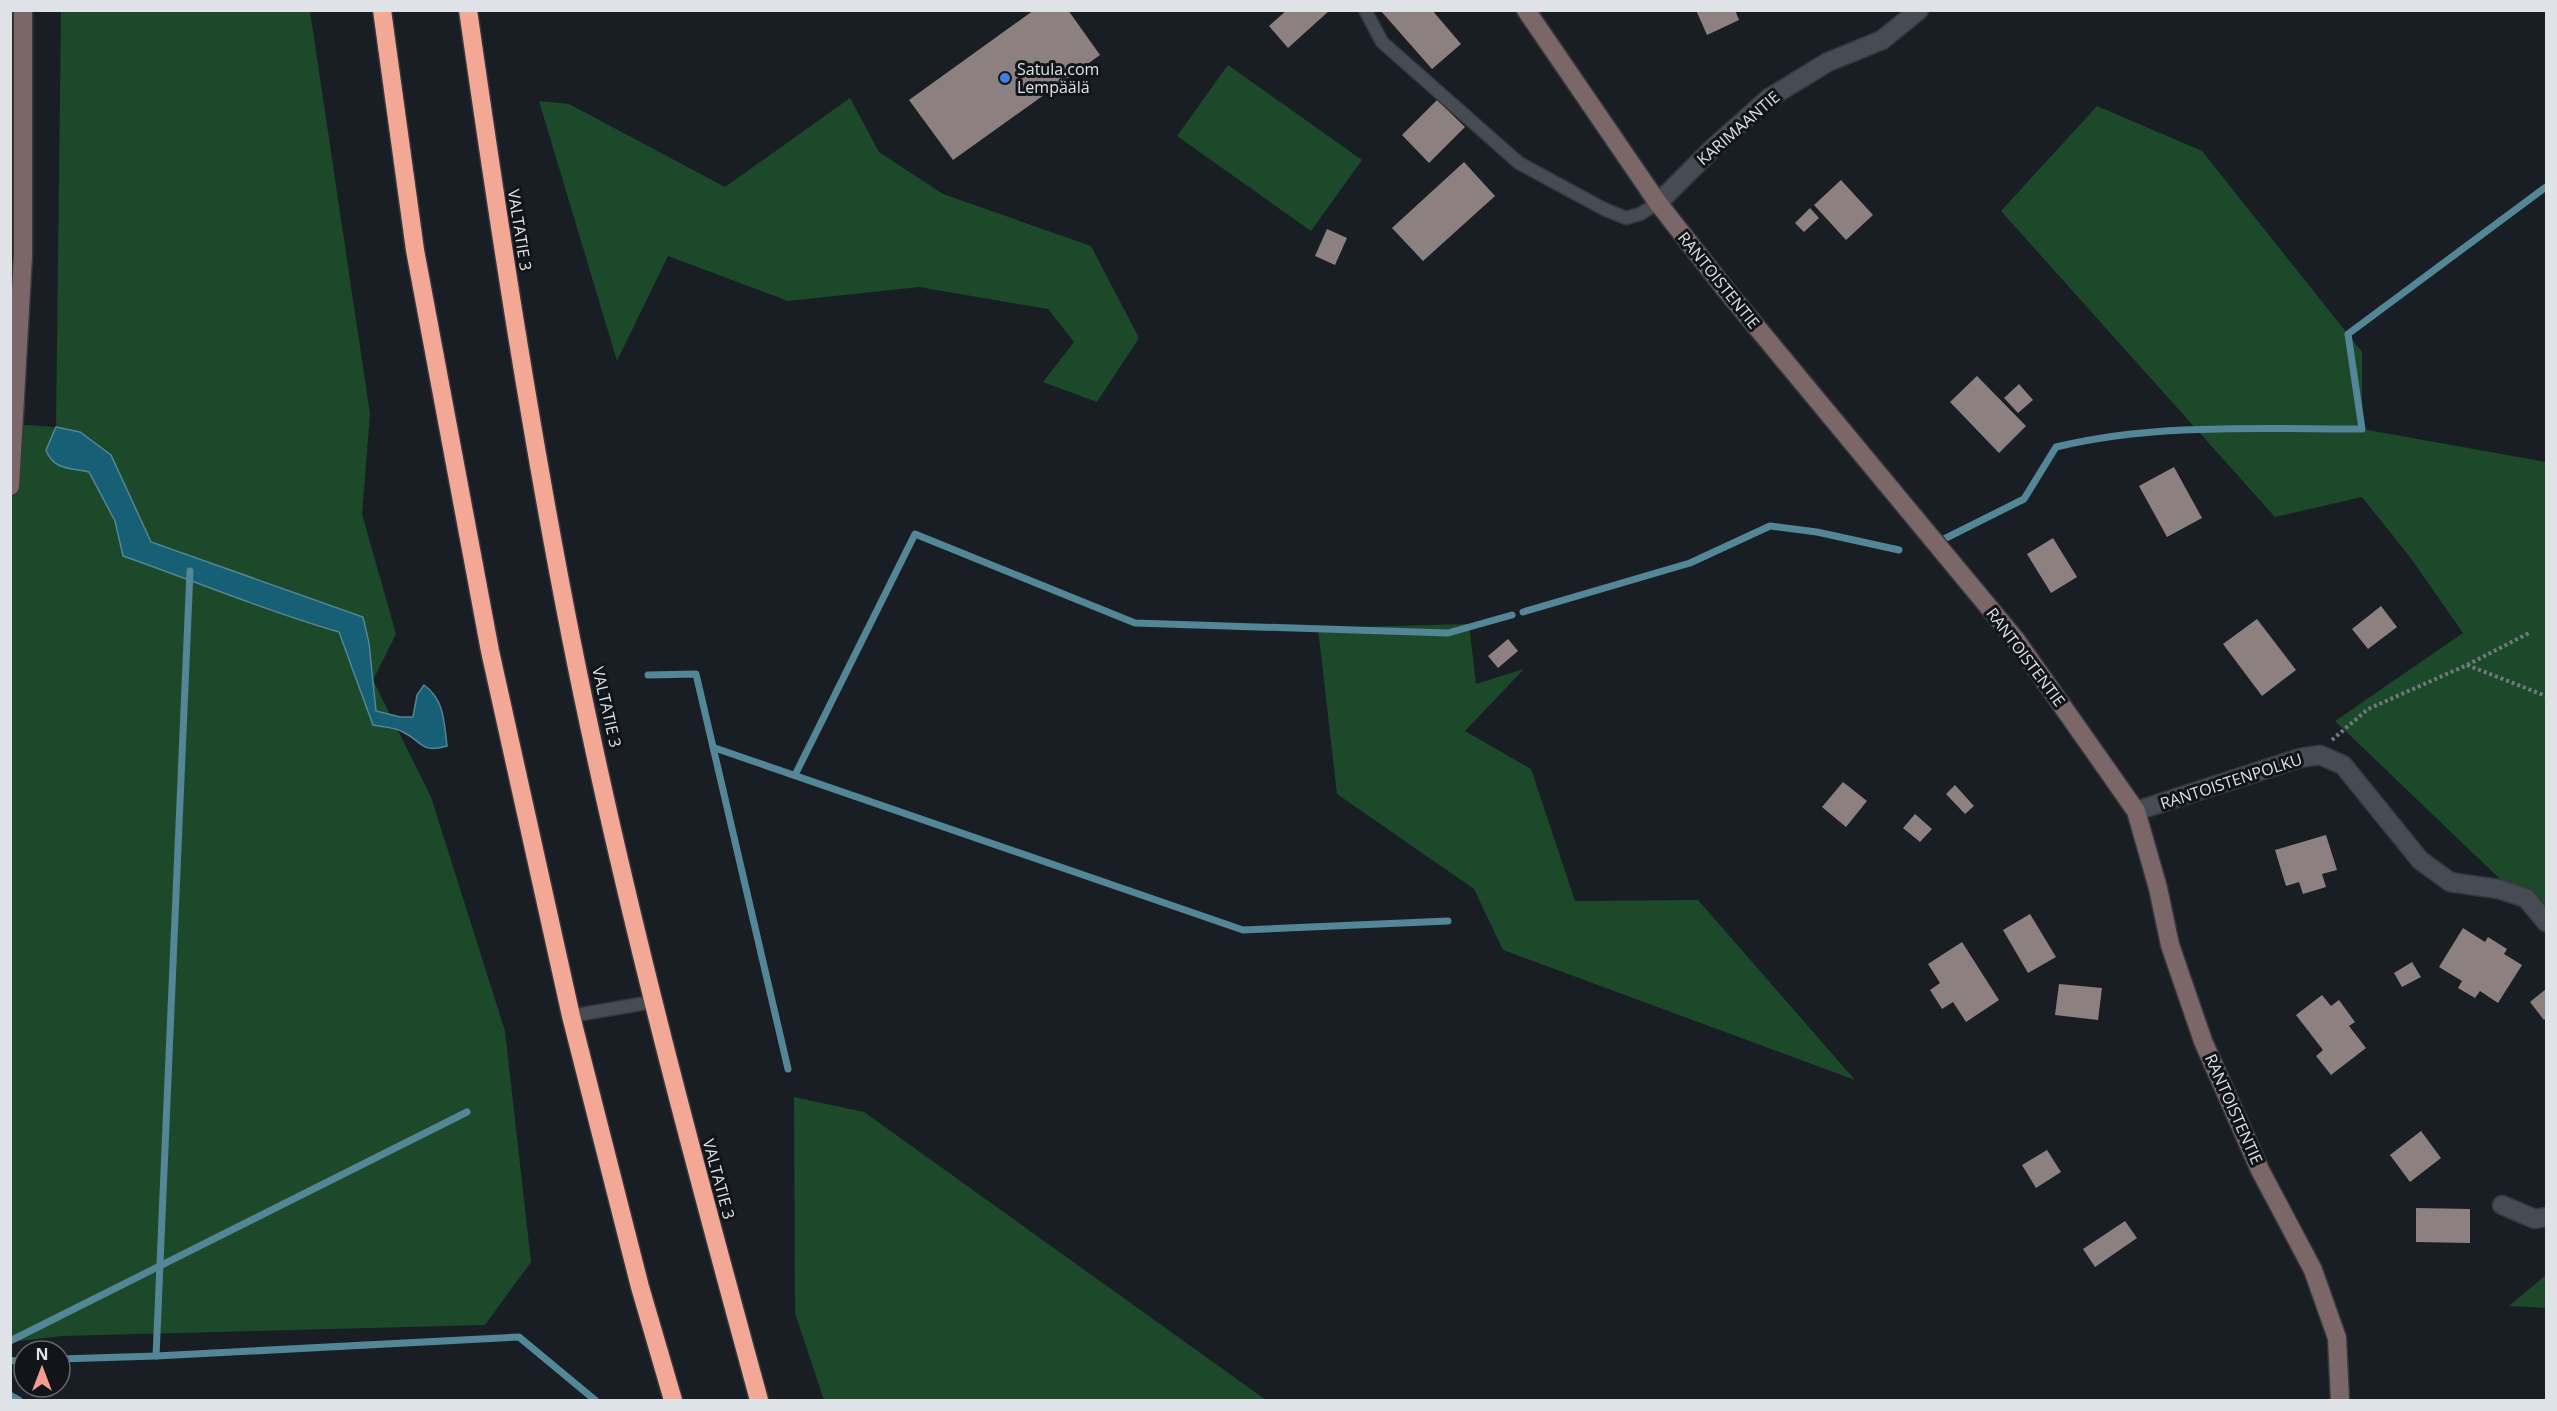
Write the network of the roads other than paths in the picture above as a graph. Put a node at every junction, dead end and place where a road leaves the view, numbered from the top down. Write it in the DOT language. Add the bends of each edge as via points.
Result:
graph roads {
  1 [pos="23,10"];
  2 [pos="382,10"];
  3 [pos="468,10"];
  4 [pos="1365,10"];
  5 [pos="1526,10"];
  6 [pos="1918,10"];
  7 [pos="1658,203"];
  8 [pos="10,486"];
  9 [pos="2136,811"];
  10 [pos="2547,922"];
  11 [pos="652,1002"];
  12 [pos="571,1016"];
  13 [pos="2502,1205"];
  14 [pos="2547,1217"];
  15 [pos="673,1401"];
  16 [pos="759,1401"];
  17 [pos="2340,1401"];
  1 -- 8 [label="street" via="23,256"];
  2 -- 12 [label="highway" via="415,250 458,483 490,651"];
  3 -- 11 [label="highway, VALTATIE 3" via="502,247 543,489 572,642"];
  4 -- 7 [label="lane" via="1382,42 1519,163 1626,218"];
  5 -- 7 [label="street, RANTOISTENTIE"];
  6 -- 7 [label="street, KARIMAANTIE" via="1882,40 1828,62 1769,98"];
  7 -- 9 [label="street, RANTOISTENTIE" via="2016,640"];
  9 -- 10 [label="street, RANTOISTENPOLKU" via="2320,755 2343,765 2420,860 2450,882 2498,889 2526,898"];
  9 -- 17 [label="street, RANTOISTENTIE" via="2170,945 2203,1041 2260,1170 2313,1270 2337,1338"];
  11 -- 12 [label="lane"];
  11 -- 16 [label="highway, VALTATIE 3"];
  12 -- 15 [label="highway"];
  13 -- 14 [label="street" via="2535,1220"];
}
